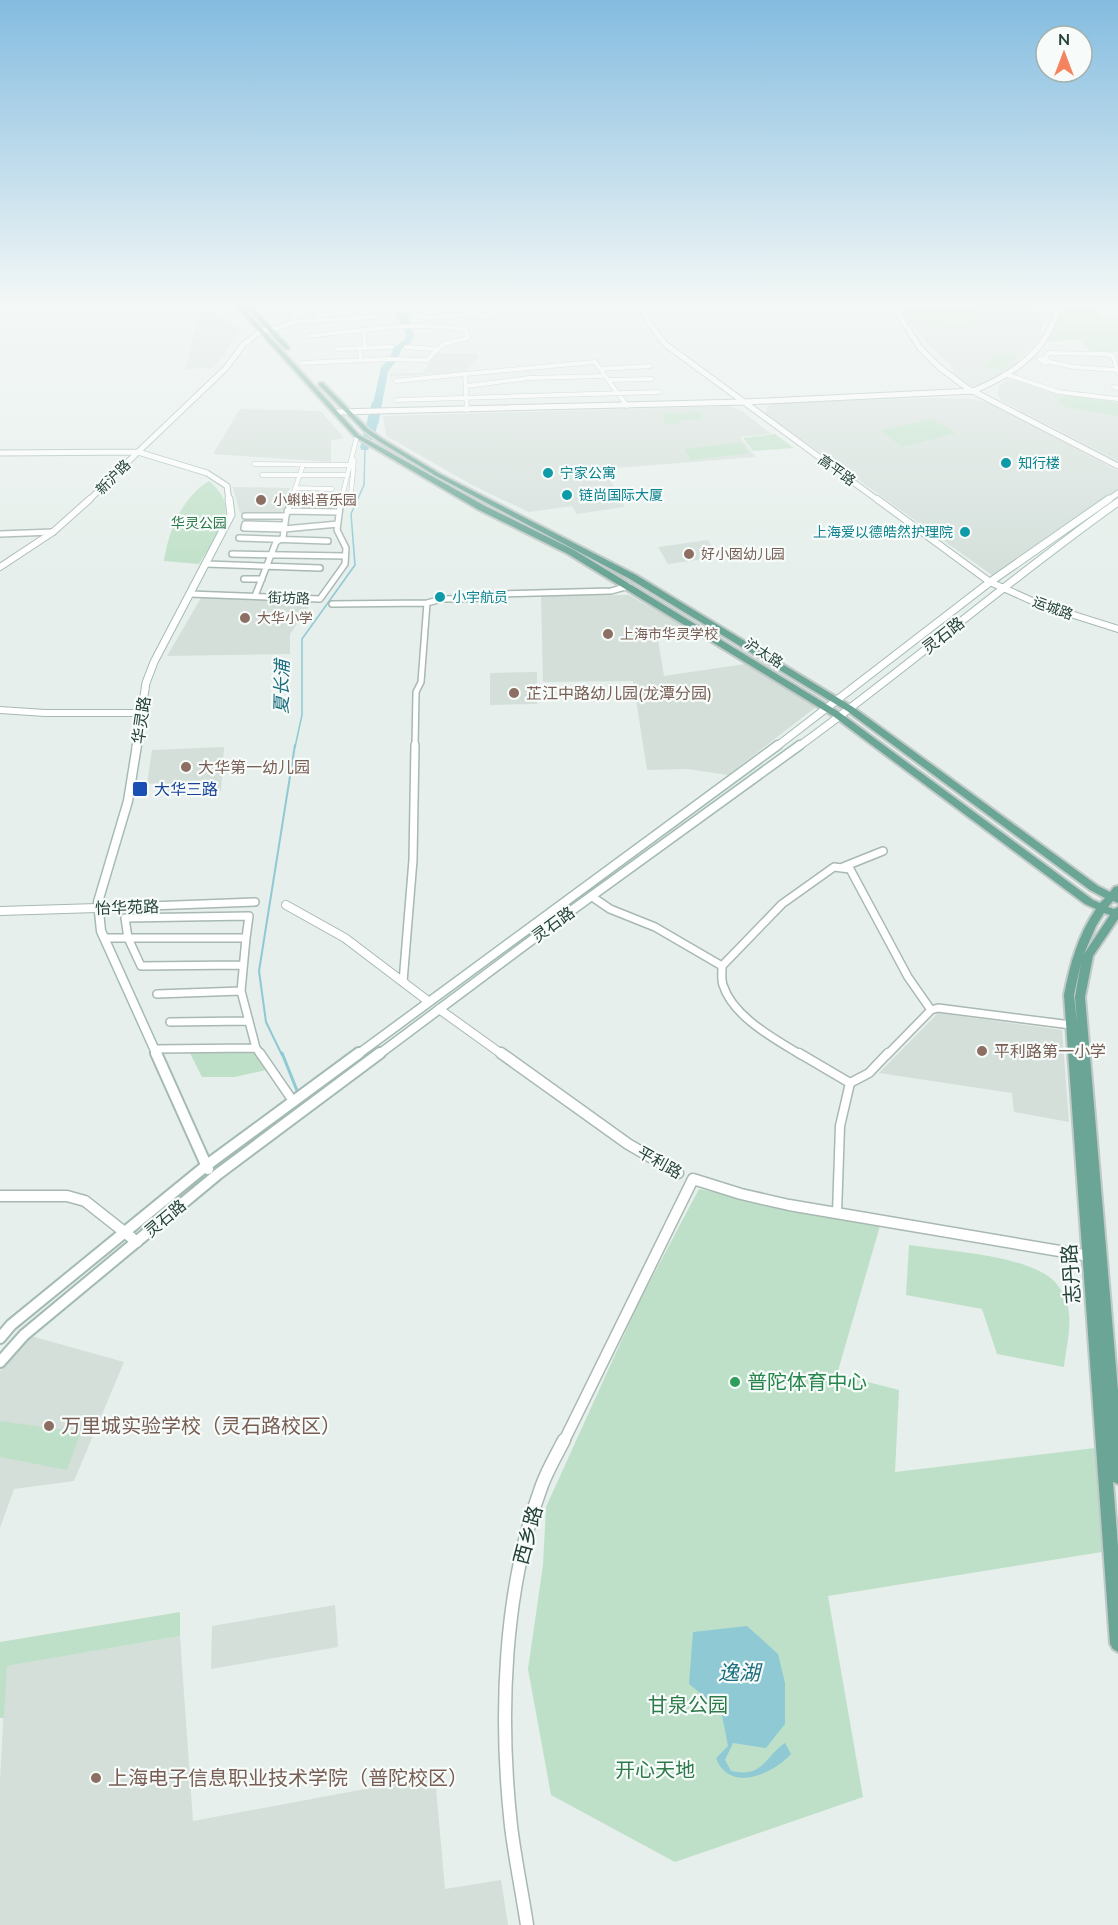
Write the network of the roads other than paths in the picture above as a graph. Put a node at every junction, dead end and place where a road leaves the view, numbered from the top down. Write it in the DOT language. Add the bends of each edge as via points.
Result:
graph roads {
  1 [pos="199,394"];
  2 [pos="320,394"];
  3 [pos="331,394"];
  4 [pos="467,394"];
  5 [pos="597,394"];
  6 [pos="619,394"];
  7 [pos="733,394"];
  8 [pos="914,394"];
  9 [pos="978,394"];
  10 [pos="1074,394"];
  11 [pos="467,399"];
  12 [pos="1118,399"];
  13 [pos="397,400"];
  14 [pos="744,402"];
  15 [pos="627,406"];
  16 [pos="468,410"];
  17 [pos="337,412"];
  18 [pos="349,413"];
  19 [pos="357,436"];
  20 [pos="138,452"];
  21 [pos="0,453"];
  22 [pos="353,457"];
  23 [pos="254,464"];
  24 [pos="303,465"];
  25 [pos="351,465"];
  26 [pos="1118,466"];
  27 [pos="262,475"];
  28 [pos="300,475"];
  29 [pos="348,475"];
  30 [pos="295,488"];
  31 [pos="332,489"];
  32 [pos="1118,493"];
  33 [pos="342,501"];
  34 [pos="1118,502"];
  35 [pos="338,512"];
  36 [pos="286,514"];
  37 [pos="245,516"];
  38 [pos="338,524"];
  39 [pos="284,527"];
  40 [pos="53,532"];
  41 [pos="0,534"];
  42 [pos="239,538"];
  43 [pos="281,539"];
  44 [pos="328,541"];
  45 [pos="232,554"];
  46 [pos="271,555"];
  47 [pos="345,556"];
  48 [pos="206,564"];
  49 [pos="0,567"];
  50 [pos="266,567"];
  51 [pos="320,568"];
  52 [pos="244,579"];
  53 [pos="262,579"];
  54 [pos="990,582"];
  55 [pos="629,586"];
  56 [pos="1002,589"];
  57 [pos="190,594"];
  58 [pos="255,596"];
  59 [pos="428,603"];
  60 [pos="332,604"];
  61 [pos="1118,629"];
  62 [pos="838,701"];
  63 [pos="827,708"];
  64 [pos="850,709"];
  65 [pos="0,710"];
  66 [pos="142,713"];
  67 [pos="839,716"];
  68 [pos="884,851"];
  69 [pos="843,867"];
  70 [pos="1116,895"];
  71 [pos="591,896"];
  72 [pos="255,903"];
  73 [pos="286,905"];
  74 [pos="97,908"];
  75 [pos="1101,908"];
  76 [pos="0,911"];
  77 [pos="1117,913"];
  78 [pos="104,938"];
  79 [pos="128,938"];
  80 [pos="246,938"];
  81 [pos="243,965"];
  82 [pos="722,966"];
  83 [pos="403,982"];
  84 [pos="241,991"];
  85 [pos="157,994"];
  86 [pos="428,1001"];
  87 [pos="439,1009"];
  88 [pos="931,1010"];
  89 [pos="249,1021"];
  90 [pos="170,1022"];
  91 [pos="1071,1026"];
  92 [pos="256,1048"];
  93 [pos="154,1049"];
  94 [pos="850,1083"];
  95 [pos="293,1101"];
  96 [pos="207,1165"];
  97 [pos="678,1173"];
  98 [pos="693,1179"];
  99 [pos="211,1180"];
  100 [pos="0,1196"];
  101 [pos="837,1213"];
  102 [pos="124,1233"];
  103 [pos="137,1242"];
  104 [pos="1095,1257"];
  105 [pos="0,1338"];
  106 [pos="0,1362"];
  107 [pos="1118,1477"];
  108 [pos="1118,1644"];
  109 [pos="528,1925"];
  1 -- 20 [label="main road, 新沪路"];
  2 -- 17 [label="main road"];
  3 -- 18 [label="main road"];
  4 -- 11 [label="street"];
  5 -- 11 [label="street"];
  6 -- 15 [label="street"];
  7 -- 14 [label="street, 高平路"];
  8 -- 14 [label="street"];
  9 -- 26 [label="street"];
  10 -- 12 [label="street"];
  11 -- 13 [label="street"];
  11 -- 16 [label="street"];
  14 -- 15 [label="street"];
  14 -- 54 [label="street, 高平路"];
  15 -- 16 [label="street"];
  16 -- 18 [label="street"];
  17 -- 18 [label="street"];
  17 -- 19 [label="main road"];
  18 -- 62 [label="main road, 沪太路" via="366,430 438,475 633,577"];
  19 -- 22 [label="street"];
  19 -- 55 [label="main road, 沪太路"];
  20 -- 21 [label="main road, 华灵路"];
  20 -- 40 [label="street, 新沪路"];
  20 -- 48 [label="main road, 华灵路" via="207,473 227,486 231,516"];
  22 -- 25 [label="street"];
  22 -- 33 [label="street" via="351,493"];
  23 -- 24 [label="street"];
  24 -- 25 [label="street"];
  24 -- 28 [label="street"];
  25 -- 29 [label="street"];
  27 -- 28 [label="street"];
  28 -- 29 [label="street"];
  28 -- 30 [label="street"];
  29 -- 33 [label="street"];
  30 -- 31 [label="street"];
  30 -- 36 [label="street"];
  32 -- 54 [label="main road, 灵石路"];
  33 -- 35 [label="street"];
  34 -- 56 [label="main road, 灵石路"];
  35 -- 36 [label="street"];
  35 -- 38 [label="street"];
  36 -- 37 [label="street"];
  36 -- 39 [label="street"];
  38 -- 39 [label="street"];
  38 -- 47 [label="street"];
  39 -- 39 [label="street" via="245,524 244,528"];
  39 -- 43 [label="street"];
  40 -- 41 [label="street"];
  40 -- 49 [label="street, 新沪路"];
  42 -- 43 [label="street"];
  43 -- 44 [label="street"];
  43 -- 46 [label="street"];
  45 -- 46 [label="street"];
  46 -- 47 [label="street"];
  46 -- 50 [label="street"];
  47 -- 58 [label="street, 街坊路" via="345,564 320,599"];
  48 -- 50 [label="street"];
  48 -- 57 [label="main road, 华灵路"];
  50 -- 51 [label="street"];
  50 -- 53 [label="street"];
  52 -- 53 [label="street"];
  53 -- 58 [label="street"];
  54 -- 56 [label="street, 运城路"];
  54 -- 62 [label="main road, 灵石路"];
  55 -- 59 [label="street" via="611,591 496,594 496,598"];
  55 -- 63 [label="main road, 沪太路"];
  56 -- 61 [label="street, 运城路"];
  56 -- 64 [label="main road, 灵石路"];
  57 -- 58 [label="street, 街坊路"];
  57 -- 66 [label="main road, 华灵路" via="154,662"];
  59 -- 60 [label="street"];
  59 -- 83 [label="street" via="421,682 416,692 413,860"];
  62 -- 63 [label="main road, 灵石路"];
  62 -- 64 [label="main road, 沪太路"];
  63 -- 67 [label="main road, 沪太路"];
  63 -- 86 [label="main road, 灵石路"];
  64 -- 67 [label="main road, 灵石路"];
  64 -- 70 [label="main road, 沪太路" via="1084,881"];
  65 -- 66 [label="street"];
  66 -- 74 [label="main road, 华灵路" via="128,801"];
  67 -- 71 [label="main road, 灵石路"];
  67 -- 75 [label="main road, 沪太路"];
  68 -- 69 [label="street"];
  69 -- 82 [label="street" via="834,867 791,897"];
  69 -- 88 [label="street" via="856,878 902,969"];
  70 -- 75 [label="main road, 志丹路"];
  71 -- 82 [label="street"];
  71 -- 87 [label="main road, 灵石路"];
  72 -- 74 [label="street, 怡华苑路"];
  73 -- 83 [label="street, 平利路" via="338,933"];
  74 -- 76 [label="street, 怡华苑路"];
  74 -- 78 [label="main road, 华灵路"];
  75 -- 77 [label="main road, 沪太路"];
  75 -- 91 [label="main road, 志丹路" via="1078,951 1069,995"];
  77 -- 104 [label="main road, 志丹路" via="1088,956 1080,997"];
  78 -- 79 [label="street"];
  78 -- 93 [label="main road, 华灵路"];
  79 -- 80 [label="street"];
  79 -- 80 [label="street" via="125,918 249,916"];
  79 -- 81 [label="street" via="141,966"];
  80 -- 81 [label="street"];
  81 -- 84 [label="street"];
  82 -- 94 [label="street" via="723,985 735,1006 763,1029"];
  83 -- 86 [label="street, 平利路"];
  84 -- 85 [label="street"];
  84 -- 89 [label="street"];
  86 -- 87 [label="street, 平利路"];
  86 -- 95 [label="main road, 灵石路"];
  87 -- 97 [label="street, 平利路" via="628,1144"];
  87 -- 99 [label="main road, 灵石路"];
  88 -- 91 [label="street"];
  88 -- 94 [label="street" via="869,1073"];
  89 -- 90 [label="street"];
  89 -- 92 [label="street"];
  91 -- 104 [label="main road, 志丹路"];
  92 -- 93 [label="street"];
  92 -- 95 [label="street"];
  93 -- 96 [label="main road, 华灵路"];
  94 -- 101 [label="street" via="840,1126"];
  95 -- 96 [label="main road, 灵石路"];
  96 -- 99 [label="main road, 华灵路"];
  96 -- 102 [label="main road, 灵石路"];
  97 -- 98 [label="street, 平利路"];
  98 -- 101 [label="street, 平利路" via="762,1199"];
  98 -- 109 [label="street, 西乡路" via="543,1483 519,1564 508,1656 506,1752 511,1824"];
  99 -- 103 [label="main road, 灵石路"];
  100 -- 102 [label="street" via="67,1196 85,1201"];
  101 -- 104 [label="street, 平利路"];
  102 -- 103 [label="street"];
  102 -- 105 [label="main road, 灵石路"];
  103 -- 106 [label="main road, 灵石路" via="24,1335"];
  104 -- 107 [label="main road, 志丹路"];
  104 -- 108 [label="main road, 志丹路"];
}
